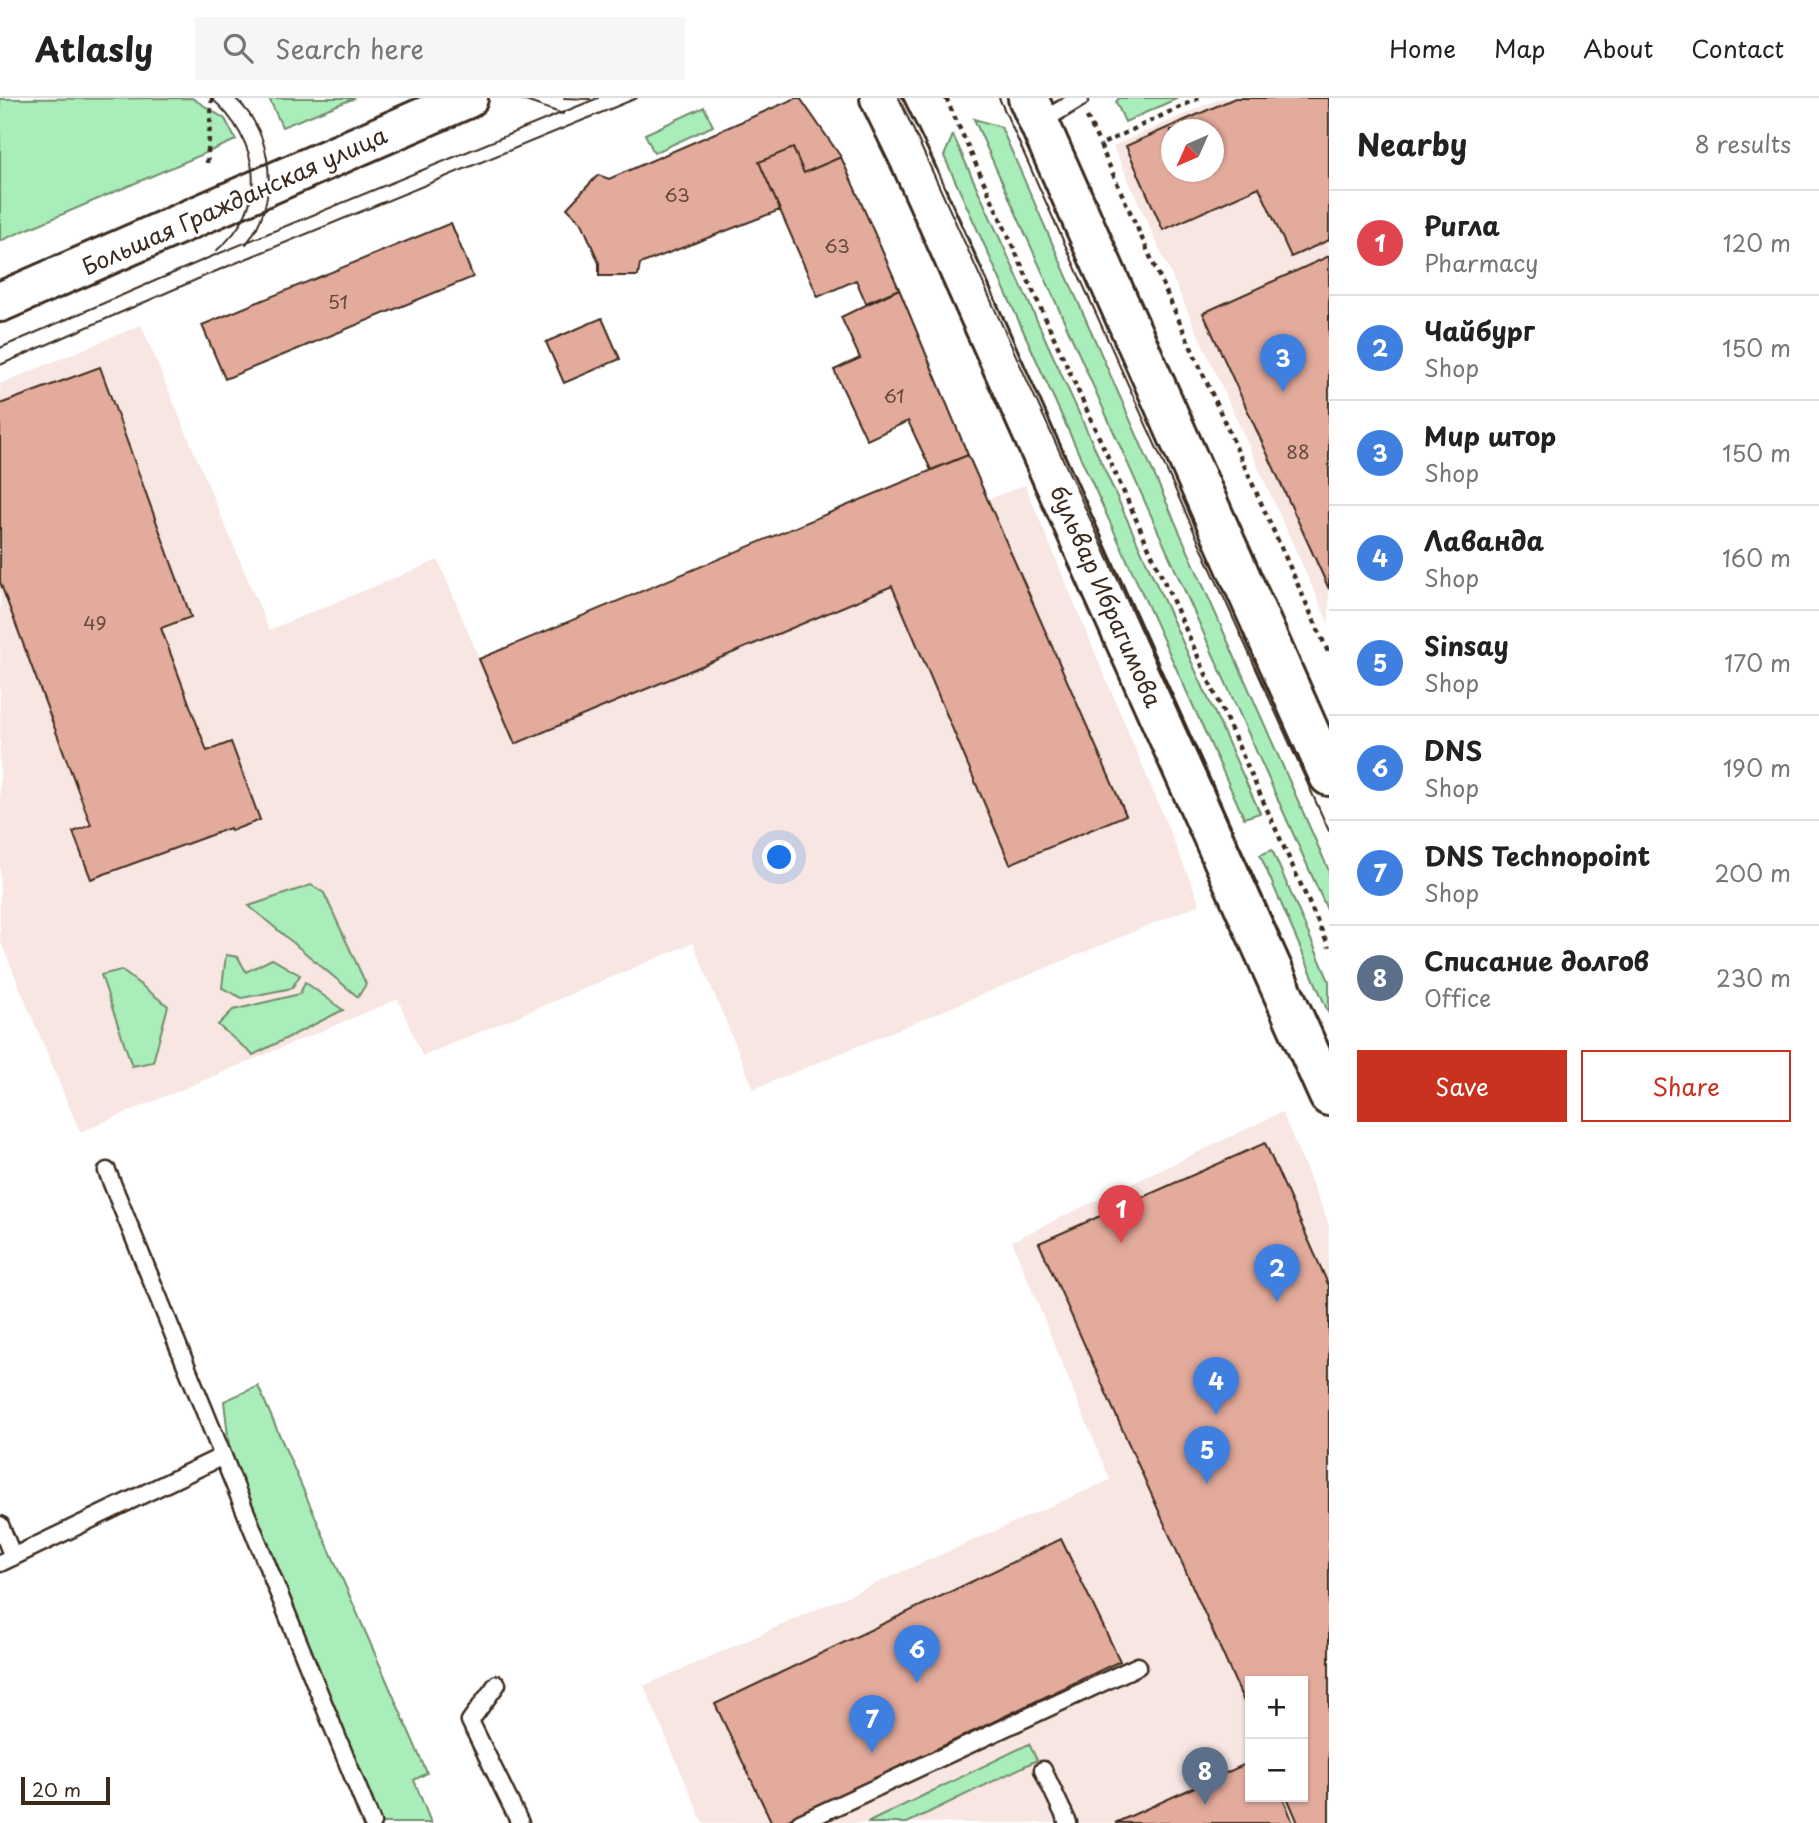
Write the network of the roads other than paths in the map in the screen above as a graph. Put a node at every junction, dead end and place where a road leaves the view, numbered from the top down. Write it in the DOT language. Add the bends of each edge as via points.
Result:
graph roads {
  1 [pos="468,98"];
  2 [pos="880,98"];
  3 [pos="1080,98"];
  4 [pos="1033,111"];
  5 [pos="0,302"];
  6 [pos="1329,776"];
  7 [pos="1329,1096"];
  8 [pos="107,1171"];
  9 [pos="223,1456"];
  10 [pos="0,1525"];
  11 [pos="7,1560"];
  12 [pos="1138,1665"];
  13 [pos="498,1684"];
  14 [pos="1043,1770"];
  15 [pos="372,1823"];
  16 [pos="520,1823"];
  17 [pos="800,1823"];
  18 [pos="1068,1823"];
  1 -- 5 [label="main road, Большая Гражданская улица"];
  2 -- 7 [label="main road, бульвар Ибрагимова"];
  3 -- 4 [label="lane"];
  4 -- 6 [label="main road"];
  8 -- 9 [label="lane"];
  9 -- 11 [label="lane"];
  9 -- 15 [label="lane"];
  10 -- 11 [label="lane"];
  12 -- 17 [label="lane"];
  13 -- 16 [label="lane" via="470,1721"];
  14 -- 18 [label="lane"];
}
